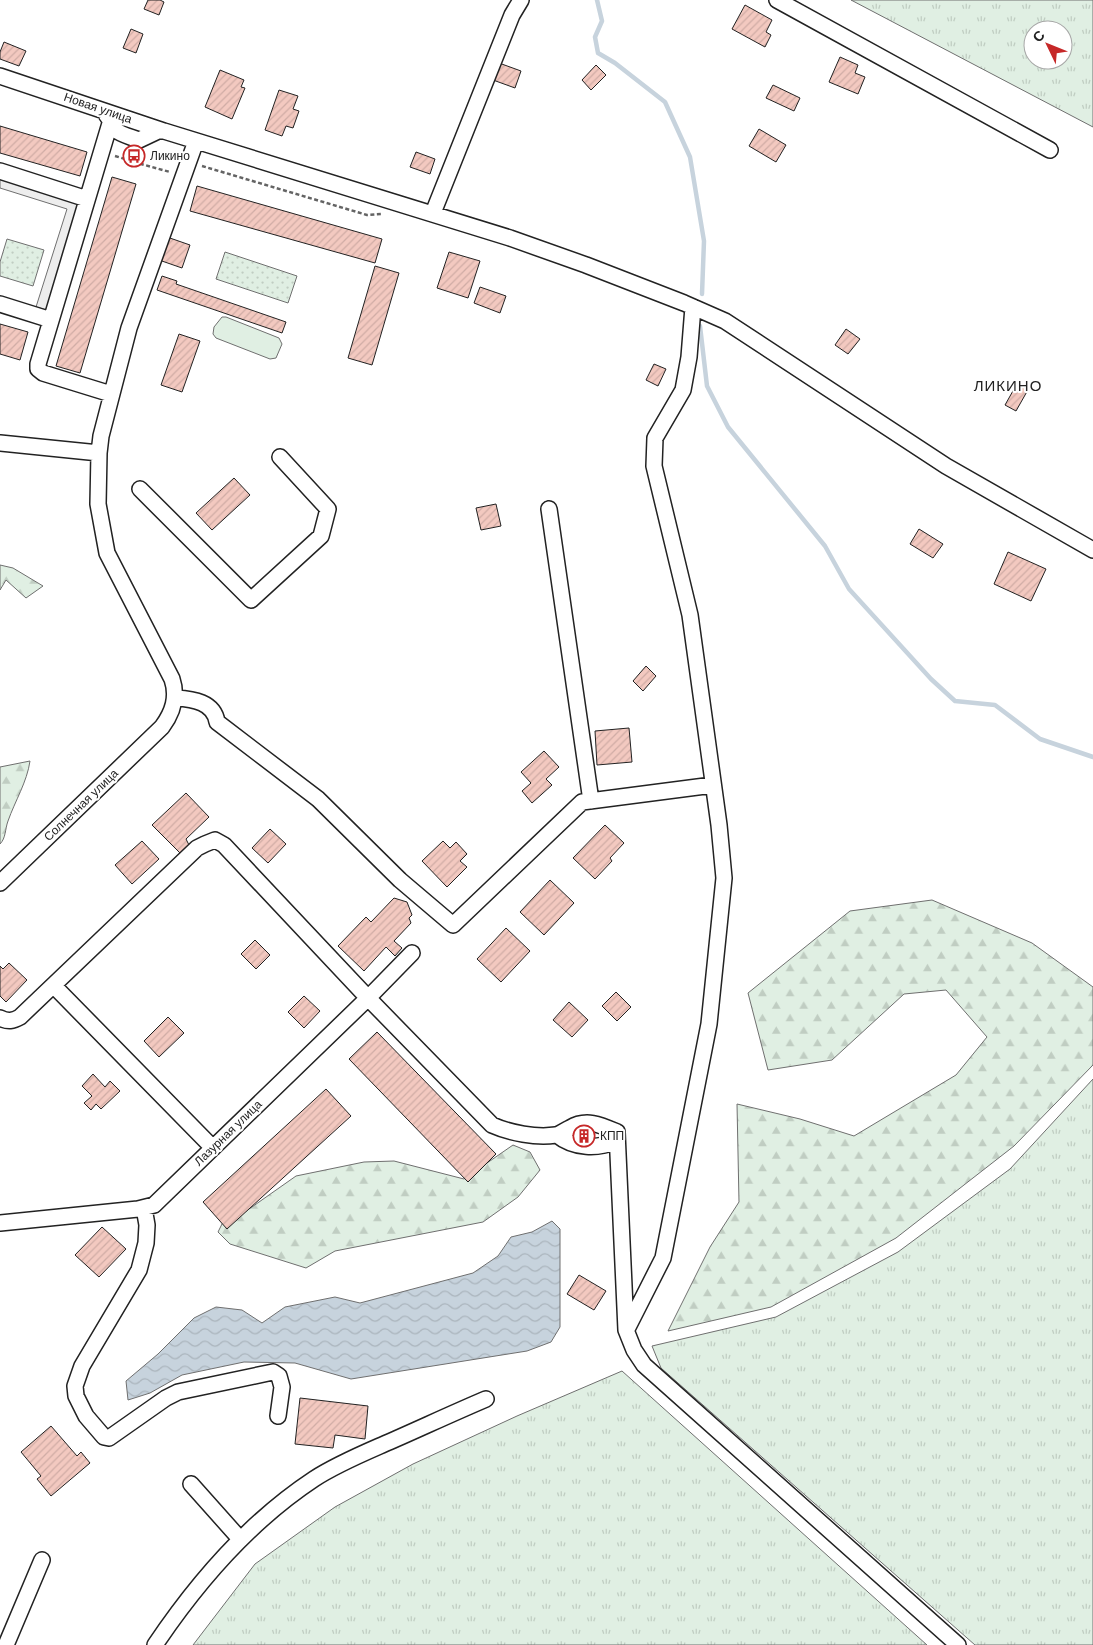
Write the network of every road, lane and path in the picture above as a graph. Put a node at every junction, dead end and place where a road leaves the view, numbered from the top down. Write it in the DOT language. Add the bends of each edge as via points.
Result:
graph roads {
  1 [pos="521,0"];
  2 [pos="777,0"];
  3 [pos="0,76"];
  4 [pos="98,108"];
  5 [pos="111,120"];
  6 [pos="164,131"];
  7 [pos="196,141"];
  8 [pos="1050,150"];
  9 [pos="102,151"];
  10 [pos="202,166"];
  11 [pos="176,170"];
  12 [pos="0,171"];
  13 [pos="87,199"];
  14 [pos="384,214"];
  15 [pos="433,214"];
  16 [pos="0,304"];
  17 [pos="692,307"];
  18 [pos="51,320"];
  19 [pos="112,394"];
  20 [pos="0,443"];
  21 [pos="99,453"];
  22 [pos="280,457"];
  23 [pos="140,489"];
  24 [pos="548,510"];
  25 [pos="1093,550"];
  26 [pos="176,698"];
  27 [pos="713,785"];
  28 [pos="591,801"];
  29 [pos="0,883"];
  30 [pos="412,953"];
  31 [pos="54,986"];
  32 [pos="368,998"];
  33 [pos="0,1018"];
  34 [pos="557,1135"];
  35 [pos="617,1137"];
  36 [pos="212,1148"];
  37 [pos="144,1208"];
  38 [pos="0,1223"];
  39 [pos="626,1330"];
  40 [pos="486,1399"];
  41 [pos="278,1416"];
  42 [pos="191,1484"];
  43 [pos="240,1539"];
  44 [pos="42,1560"];
  45 [pos="6,1645"];
  46 [pos="155,1645"];
  47 [pos="958,1645"];
  1 -- 15 [label="street" via="512,15"];
  2 -- 8 [label="street"];
  3 -- 4 [label="street, Новая улица"];
  4 -- 5 [label="street"];
  4 -- 6 [label="street, Новая улица"];
  5 -- 6 [label="street" via="118,132 139,140"];
  5 -- 9 [label="street"];
  6 -- 7 [label="street, Новая улица"];
  7 -- 15 [label="street, Новая улица"];
  7 -- 19 [label="street" via="136,304"];
  9 -- 11 [label="path" via="172,172"];
  9 -- 13 [label="street"];
  10 -- 14 [label="path" via="367,215"];
  12 -- 13 [label="street"];
  13 -- 18 [label="street"];
  15 -- 17 [label="street, Новая улица" via="586,265"];
  16 -- 18 [label="street"];
  17 -- 25 [label="street, Новая улица" via="725,321 952,469"];
  17 -- 27 [label="street" via="683,390 655,438 654,466 690,615"];
  18 -- 19 [label="street" via="38,369"];
  19 -- 21 [label="street"];
  20 -- 21 [label="street"];
  21 -- 26 [label="street" via="98,504 107,553 172,679"];
  22 -- 23 [label="street" via="328,510 321,536 251,600"];
  24 -- 28 [label="street"];
  26 -- 28 [label="street" via="192,699 206,705 216,714 218,722 318,799 400,880 453,925 582,802"];
  26 -- 29 [label="street, Солнечная улица" via="162,727"];
  27 -- 28 [label="street"];
  27 -- 39 [label="street" via="724,878 709,1024 663,1258"];
  30 -- 32 [label="street, Лазурная улица"];
  31 -- 32 [label="street" via="198,848 215,840 224,845"];
  31 -- 33 [label="street" via="20,1018 13,1021"];
  31 -- 36 [label="street"];
  32 -- 34 [label="street" via="492,1125 520,1134"];
  32 -- 36 [label="street, Лазурная улица"];
  34 -- 35 [label="street" via="569,1143 588,1147 608,1145"];
  34 -- 35 [label="street" via="576,1125 592,1122"];
  35 -- 39 [label="street"];
  36 -- 37 [label="street, Лазурная улица" via="154,1205"];
  37 -- 38 [label="street, Лазурная улица"];
  37 -- 41 [label="street" via="146,1243 139,1270 77,1378 76,1396 86,1416 104,1437 110,1438 178,1392 274,1372 279,1376 282,1387"];
  39 -- 47 [label="street" via="644,1365"];
  40 -- 43 [label="street" via="316,1478"];
  42 -- 43 [label="street"];
  43 -- 46 [label="street" via="196,1588"];
  44 -- 45 [label="street"];
}
